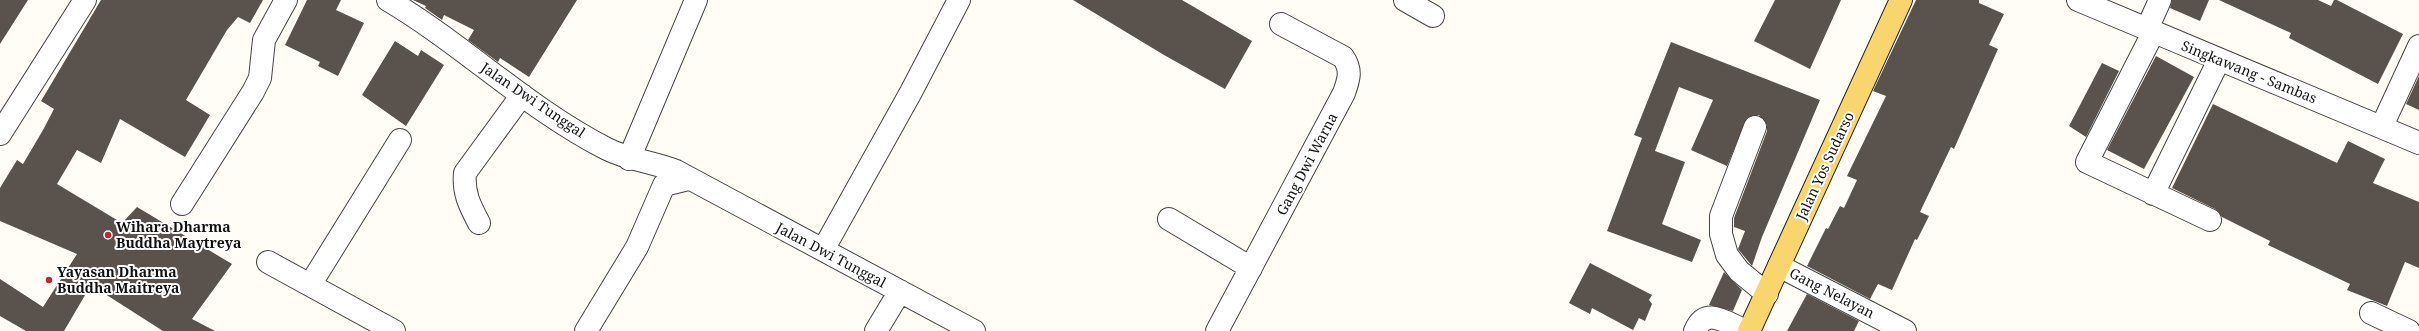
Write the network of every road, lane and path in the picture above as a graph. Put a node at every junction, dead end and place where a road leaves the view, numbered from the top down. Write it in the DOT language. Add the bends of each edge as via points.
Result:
graph roads {
  1 [pos="85,0"];
  2 [pos="286,0"];
  3 [pos="696,0"];
  4 [pos="959,0"];
  5 [pos="1405,0"];
  6 [pos="1901,0"];
  7 [pos="2078,0"];
  8 [pos="2160,0"];
  9 [pos="396,2"];
  10 [pos="2113,7"];
  11 [pos="1433,16"];
  12 [pos="1281,24"];
  13 [pos="2150,31"];
  14 [pos="2419,46"];
  15 [pos="2219,60"];
  16 [pos="522,95"];
  17 [pos="2382,126"];
  18 [pos="1755,127"];
  19 [pos="0,134"];
  20 [pos="400,140"];
  21 [pos="2419,143"];
  22 [pos="633,160"];
  23 [pos="688,179"];
  24 [pos="664,185"];
  25 [pos="2153,194"];
  26 [pos="182,204"];
  27 [pos="1169,219"];
  28 [pos="2210,220"];
  29 [pos="479,223"];
  30 [pos="823,250"];
  31 [pos="268,262"];
  32 [pos="1779,266"];
  33 [pos="1251,268"];
  34 [pos="310,286"];
  35 [pos="900,292"];
  36 [pos="1767,294"];
  37 [pos="2370,313"];
  38 [pos="394,331"];
  39 [pos="586,331"];
  40 [pos="876,331"];
  41 [pos="974,331"];
  42 [pos="1217,331"];
  43 [pos="1695,331"];
  44 [pos="1746,331"];
  45 [pos="1749,331"];
  46 [pos="1906,331"];
  47 [pos="2409,331"];
  1 -- 19 [label="street"];
  2 -- 26 [label="street" via="264,40 260,78 253,92"];
  3 -- 22 [label="street"];
  4 -- 30 [label="street"];
  5 -- 11 [label="street"];
  6 -- 32 [label="main road, Jalan Yos Sudarso"];
  7 -- 10 [label="street, Singkawang - Sambas"];
  8 -- 13 [label="street"];
  9 -- 16 [label="street, Jalan Dwi Tunggal"];
  10 -- 13 [label="street, Singkawang - Sambas"];
  12 -- 33 [label="street, Gang Dwi Warna" via="1344,57 1349,65 1350,76 1344,93"];
  13 -- 15 [label="street, Singkawang - Sambas"];
  13 -- 25 [label="street" via="2087,162"];
  14 -- 17 [label="street"];
  15 -- 17 [label="street, Singkawang - Sambas"];
  15 -- 25 [label="street"];
  16 -- 22 [label="street, Jalan Dwi Tunggal" via="580,133"];
  16 -- 29 [label="street" via="465,173 464,186 468,204"];
  17 -- 21 [label="street, Singkawang - Sambas"];
  18 -- 36 [label="street" via="1721,216 1721,234 1727,255 1739,271"];
  20 -- 34 [label="street"];
  22 -- 23 [label="street, Jalan Dwi Tunggal" via="661,166"];
  22 -- 24 [label="street" via="642,171"];
  23 -- 24 [label="street"];
  23 -- 30 [label="street, Jalan Dwi Tunggal"];
  24 -- 39 [label="street" via="637,247"];
  25 -- 28 [label="street"];
  27 -- 33 [label="street"];
  30 -- 35 [label="street, Jalan Dwi Tunggal"];
  31 -- 34 [label="street"];
  32 -- 36 [label="main road, Jalan Yos Sudarso"];
  32 -- 46 [label="street, Gang Nelayan"];
  33 -- 42 [label="street, Gang Dwi Warna"];
  34 -- 38 [label="street"];
  35 -- 40 [label="street"];
  35 -- 41 [label="street, Jalan Dwi Tunggal"];
  36 -- 45 [label="main road, Jalan Yos Sudarso"];
  37 -- 47 [label="street"];
  43 -- 44 [label="street" via="1699,320 1705,316"];
}
